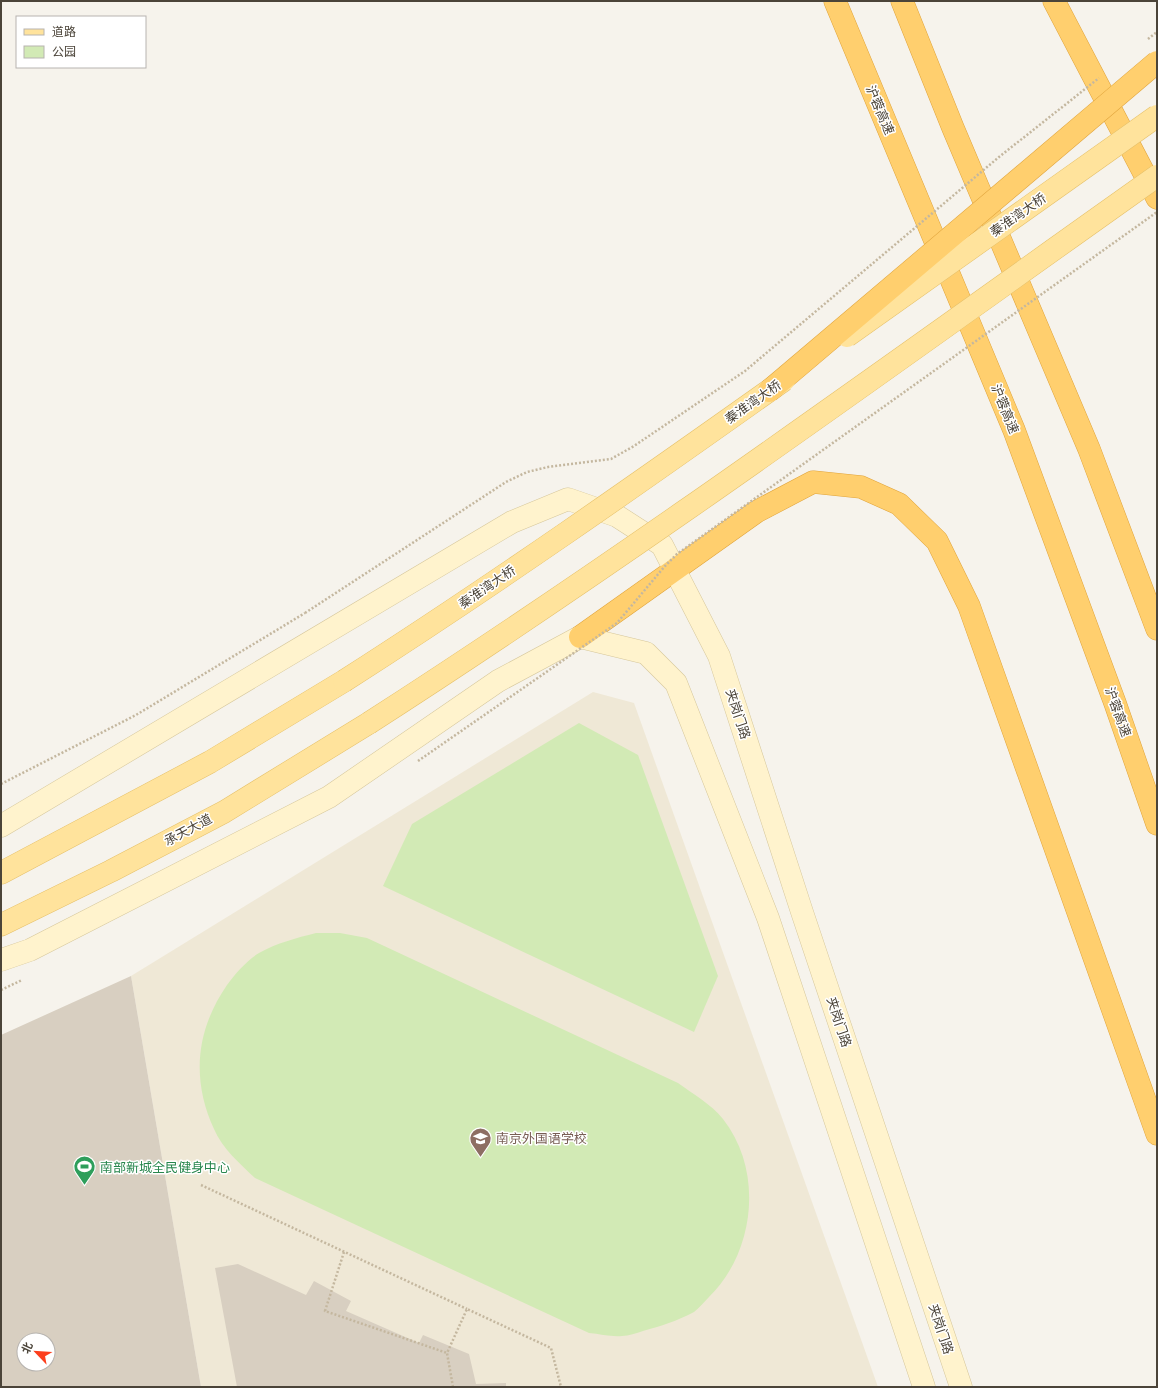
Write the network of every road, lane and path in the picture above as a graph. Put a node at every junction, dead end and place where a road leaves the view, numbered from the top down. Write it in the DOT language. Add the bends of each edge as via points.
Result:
graph roads {
  1 [pos="835,1"];
  2 [pos="902,1"];
  3 [pos="1054,1"];
  4 [pos="1157,32"];
  5 [pos="1145,41"];
  6 [pos="1157,62"];
  7 [pos="1102,75"];
  8 [pos="1157,116"];
  9 [pos="1157,176"];
  10 [pos="1157,198"];
  11 [pos="1157,212"];
  12 [pos="769,391"];
  13 [pos="675,569"];
  14 [pos="1157,629"];
  15 [pos="580,637"];
  16 [pos="418,761"];
  17 [pos="1,784"];
  18 [pos="1157,824"];
  19 [pos="1,826"];
  20 [pos="1,873"];
  21 [pos="1,925"];
  22 [pos="1,960"];
  23 [pos="1157,1134"];
  24 [pos="201,1185"];
  25 [pos="344,1252"];
  26 [pos="467,1309"];
  27 [pos="447,1353"];
  28 [pos="453,1387"];
  29 [pos="561,1387"];
  30 [pos="924,1387"];
  31 [pos="961,1387"];
  1 -- 18 [label="highway, 沪蓉高速" via="1014,430"];
  2 -- 14 [label="highway" via="1089,449"];
  3 -- 10 [label="highway, bridge"];
  4 -- 5 [label="path, bridge"];
  6 -- 12 [label="highway, bridge"];
  7 -- 17 [label="path, bridge" via="999,157 746,371 634,446 611,459 548,467 527,472 506,482 306,613 136,715"];
  8 -- 12 [label="main road, 秦淮湾大桥, bridge"];
  9 -- 21 [label="main road, 承天大道, bridge" via="700,501 471,657 224,812"];
  11 -- 16 [label="path, bridge" via="677,554 617,623"];
  12 -- 20 [label="main road, 秦淮湾大桥, bridge" via="437,621 344,681 210,762"];
  13 -- 15 [label="highway"];
  13 -- 19 [label="street, 夹岗门路" via="662,545 656,540 617,516 568,499 512,522"];
  13 -- 23 [label="highway" via="756,512 813,482 861,487 899,504 937,541 969,606"];
  13 -- 31 [label="street, 夹岗门路" via="719,656"];
  15 -- 22 [label="street" via="498,681 329,797 30,950"];
  15 -- 30 [label="street" via="646,653 676,683 768,918"];
  24 -- 25 [label="path"];
  25 -- 26 [label="path"];
  25 -- 27 [label="path" via="325,1312"];
  26 -- 27 [label="path"];
  26 -- 29 [label="path" via="552,1348"];
  27 -- 28 [label="path"];
}
